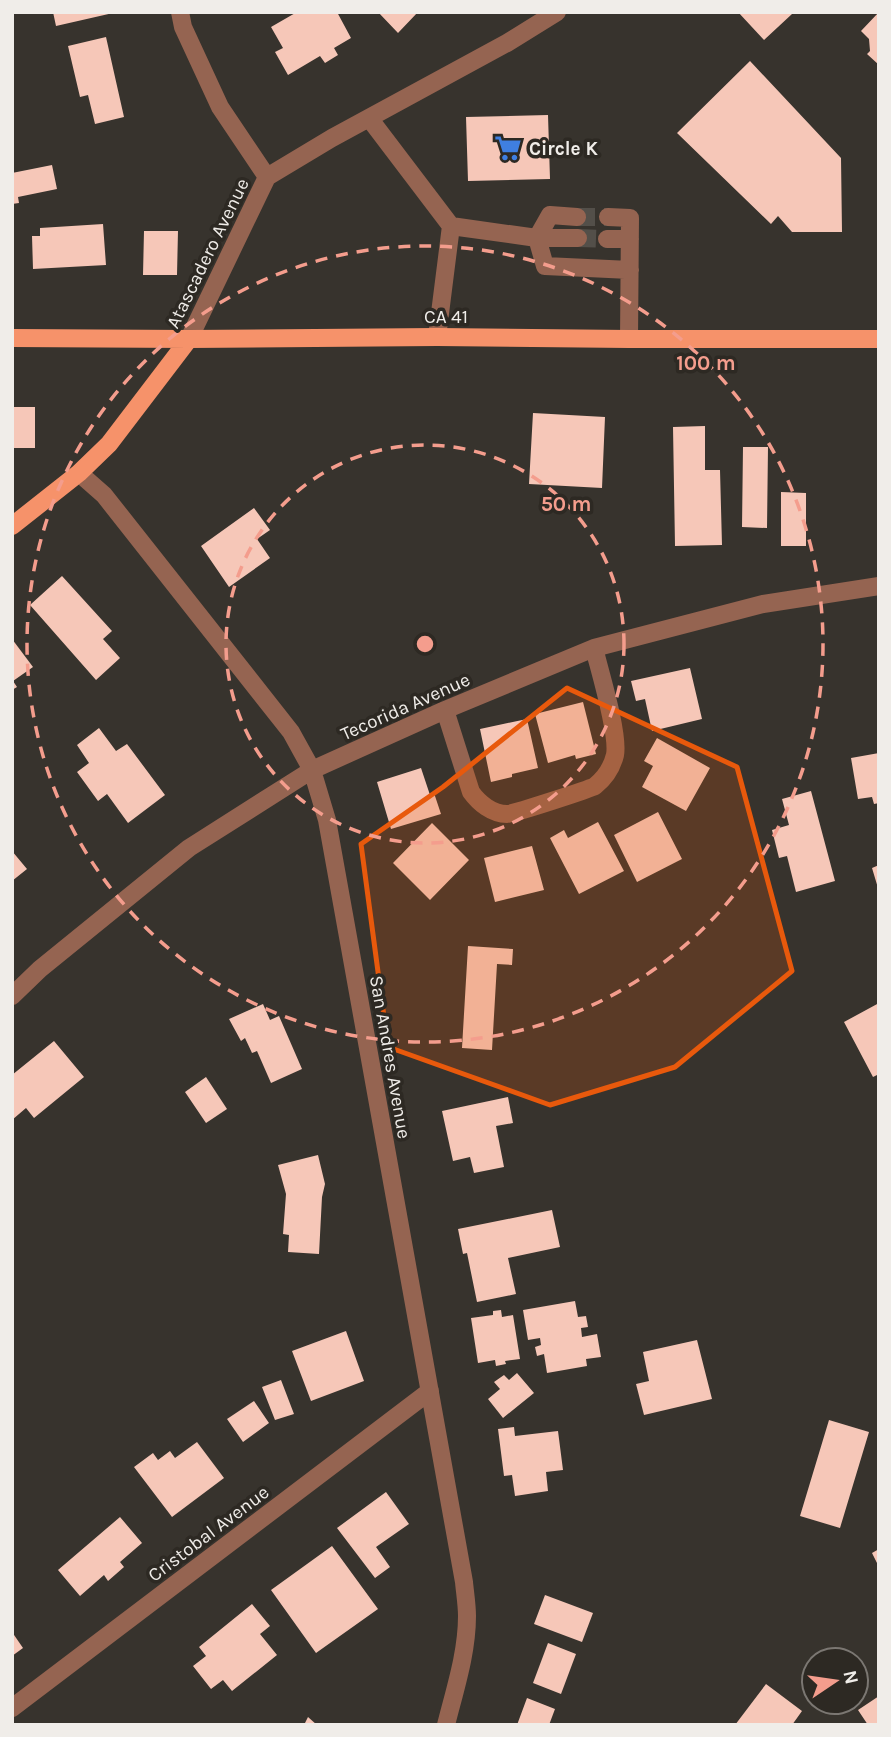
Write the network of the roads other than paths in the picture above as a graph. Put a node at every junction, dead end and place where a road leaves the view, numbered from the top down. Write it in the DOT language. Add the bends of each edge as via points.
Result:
graph roads {
  1 [pos="180,12"];
  2 [pos="558,12"];
  3 [pos="369,118"];
  4 [pos="267,177"];
  5 [pos="577,217"];
  6 [pos="608,217"];
  7 [pos="451,226"];
  8 [pos="537,238"];
  9 [pos="578,238"];
  10 [pos="607,239"];
  11 [pos="630,239"];
  12 [pos="630,270"];
  13 [pos="437,337"];
  14 [pos="12,338"];
  15 [pos="189,339"];
  16 [pos="629,339"];
  17 [pos="879,339"];
  18 [pos="79,473"];
  19 [pos="12,526"];
  20 [pos="879,586"];
  21 [pos="594,648"];
  22 [pos="444,710"];
  23 [pos="312,770"];
  24 [pos="12,996"];
  25 [pos="430,1391"];
  26 [pos="12,1708"];
  27 [pos="446,1725"];
  1 -- 4 [label="street" via="220,107"];
  2 -- 3 [label="street, Atascadero Avenue"];
  3 -- 4 [label="street, Atascadero Avenue"];
  3 -- 7 [label="street"];
  4 -- 15 [label="street, Atascadero Avenue"];
  5 -- 8 [label="street" via="550,215"];
  6 -- 11 [label="street" via="630,218"];
  7 -- 8 [label="street"];
  7 -- 13 [label="street"];
  8 -- 9 [label="street"];
  8 -- 12 [label="street" via="545,266"];
  10 -- 11 [label="street"];
  11 -- 12 [label="street"];
  12 -- 16 [label="street"];
  13 -- 15 [label="main road, CA 41 / CA 41"];
  13 -- 16 [label="main road, CA 41 / CA 41"];
  14 -- 15 [label="main road, CA 41 / CA 41"];
  15 -- 18 [label="main road, Atascadero Avenue" via="109,444"];
  16 -- 17 [label="main road, CA 41 / CA 41"];
  18 -- 19 [label="main road, Atascadero Avenue"];
  18 -- 23 [label="street, San Andres Avenue" via="104,495 274,710"];
  20 -- 21 [label="street, Tecorida Avenue" via="763,604"];
  21 -- 22 [label="street, Tecorida Avenue"];
  21 -- 22 [label="street" via="616,750 608,770 593,788 507,814 489,809 471,792"];
  22 -- 23 [label="street, Tecorida Avenue"];
  23 -- 24 [label="street, Tecorida Avenue" via="189,848"];
  23 -- 25 [label="street, San Andres Avenue" via="327,820"];
  25 -- 26 [label="street, Cristobal Avenue"];
  25 -- 27 [label="street, San Andres Avenue" via="467,1615"];
}
